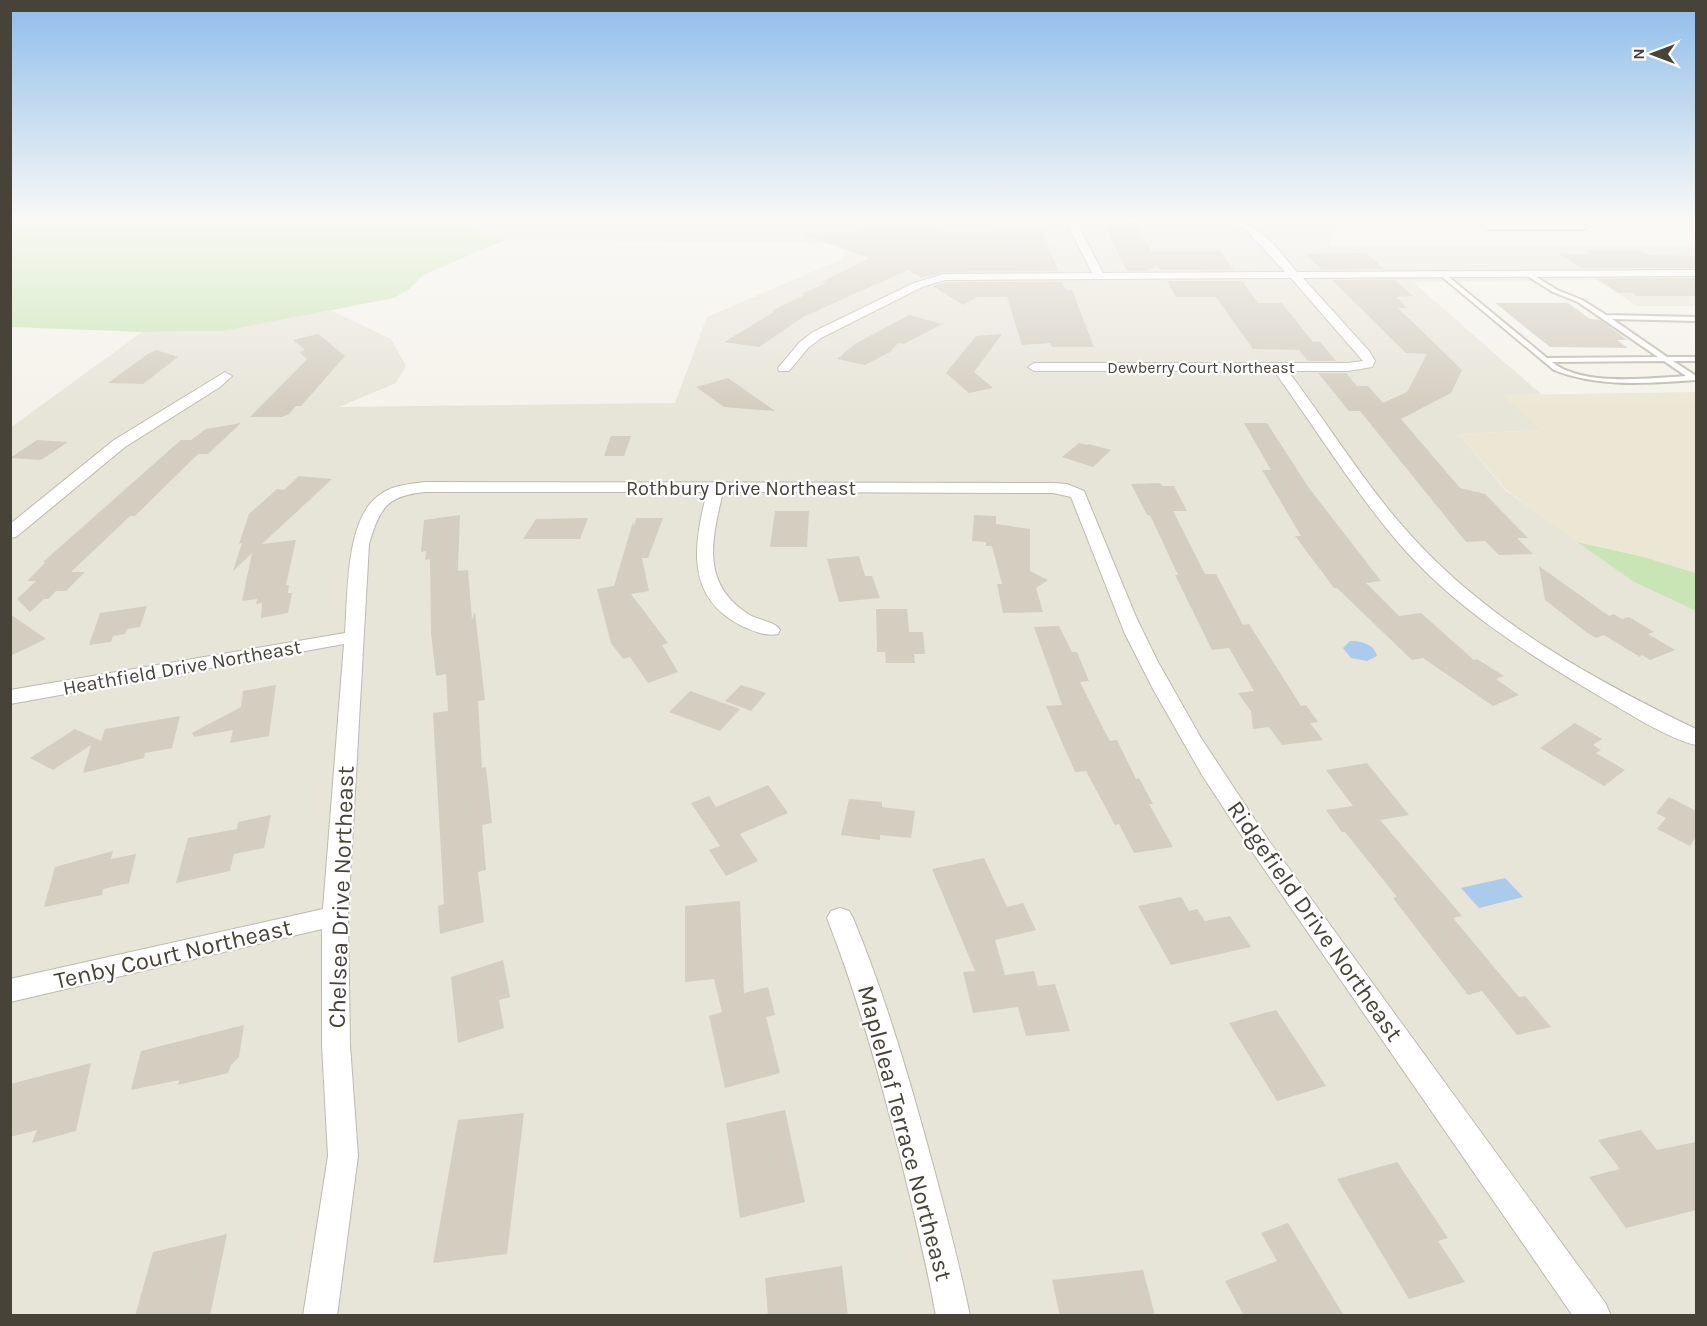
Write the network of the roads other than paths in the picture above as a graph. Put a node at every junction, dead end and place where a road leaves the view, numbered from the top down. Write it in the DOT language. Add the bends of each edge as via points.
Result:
graph roads {
  1 [pos="922,283"];
  2 [pos="1301,283"];
  3 [pos="1452,283"];
  4 [pos="1542,283"];
  5 [pos="1605,317"];
  6 [pos="1696,319"];
  7 [pos="1666,359"];
  8 [pos="1696,359"];
  9 [pos="1545,360"];
  10 [pos="1034,367"];
  11 [pos="1278,367"];
  12 [pos="784,368"];
  13 [pos="225,376"];
  14 [pos="1695,378"];
  15 [pos="716,488"];
  16 [pos="397,490"];
  17 [pos="1081,501"];
  18 [pos="10,533"];
  19 [pos="771,630"];
  20 [pos="354,637"];
  21 [pos="10,697"];
  22 [pos="1696,738"];
  23 [pos="336,916"];
  24 [pos="840,918"];
  25 [pos="10,991"];
  26 [pos="320,1316"];
  27 [pos="953,1316"];
  28 [pos="1594,1316"];
  1 -- 12 [label="street" via="817,335"];
  2 -- 11 [label="street, Dewberry Court Northeast" via="1369,361 1348,367"];
  3 -- 9 [label="lane"];
  4 -- 5 [label="lane"];
  5 -- 6 [label="lane"];
  5 -- 7 [label="lane"];
  7 -- 8 [label="lane"];
  7 -- 9 [label="lane"];
  7 -- 14 [label="lane"];
  9 -- 14 [label="lane" via="1570,376 1588,379"];
  10 -- 11 [label="street, Dewberry Court Northeast"];
  11 -- 22 [label="street" via="1401,534 1457,589 1573,671"];
  13 -- 18 [label="street" via="127,438"];
  15 -- 16 [label="street, Rothbury Drive Northeast"];
  15 -- 17 [label="street, Rothbury Drive Northeast" via="1053,488 1074,492"];
  15 -- 19 [label="street" via="704,543 706,573 717,597 740,619"];
  16 -- 20 [label="street, Chelsea Drive Northeast" via="384,496 367,522 361,544"];
  17 -- 28 [label="street, Ridgefield Drive Northeast" via="1134,634 1169,703 1230,801"];
  20 -- 21 [label="street, Heathfield Drive Northeast"];
  20 -- 23 [label="street, Chelsea Drive Northeast"];
  23 -- 25 [label="street, Tenby Court Northeast"];
  23 -- 26 [label="street, Chelsea Drive Northeast" via="336,1045 343,1156"];
  24 -- 27 [label="street, Mapleleaf Terrace Northeast" via="865,980 893,1069"];
}
